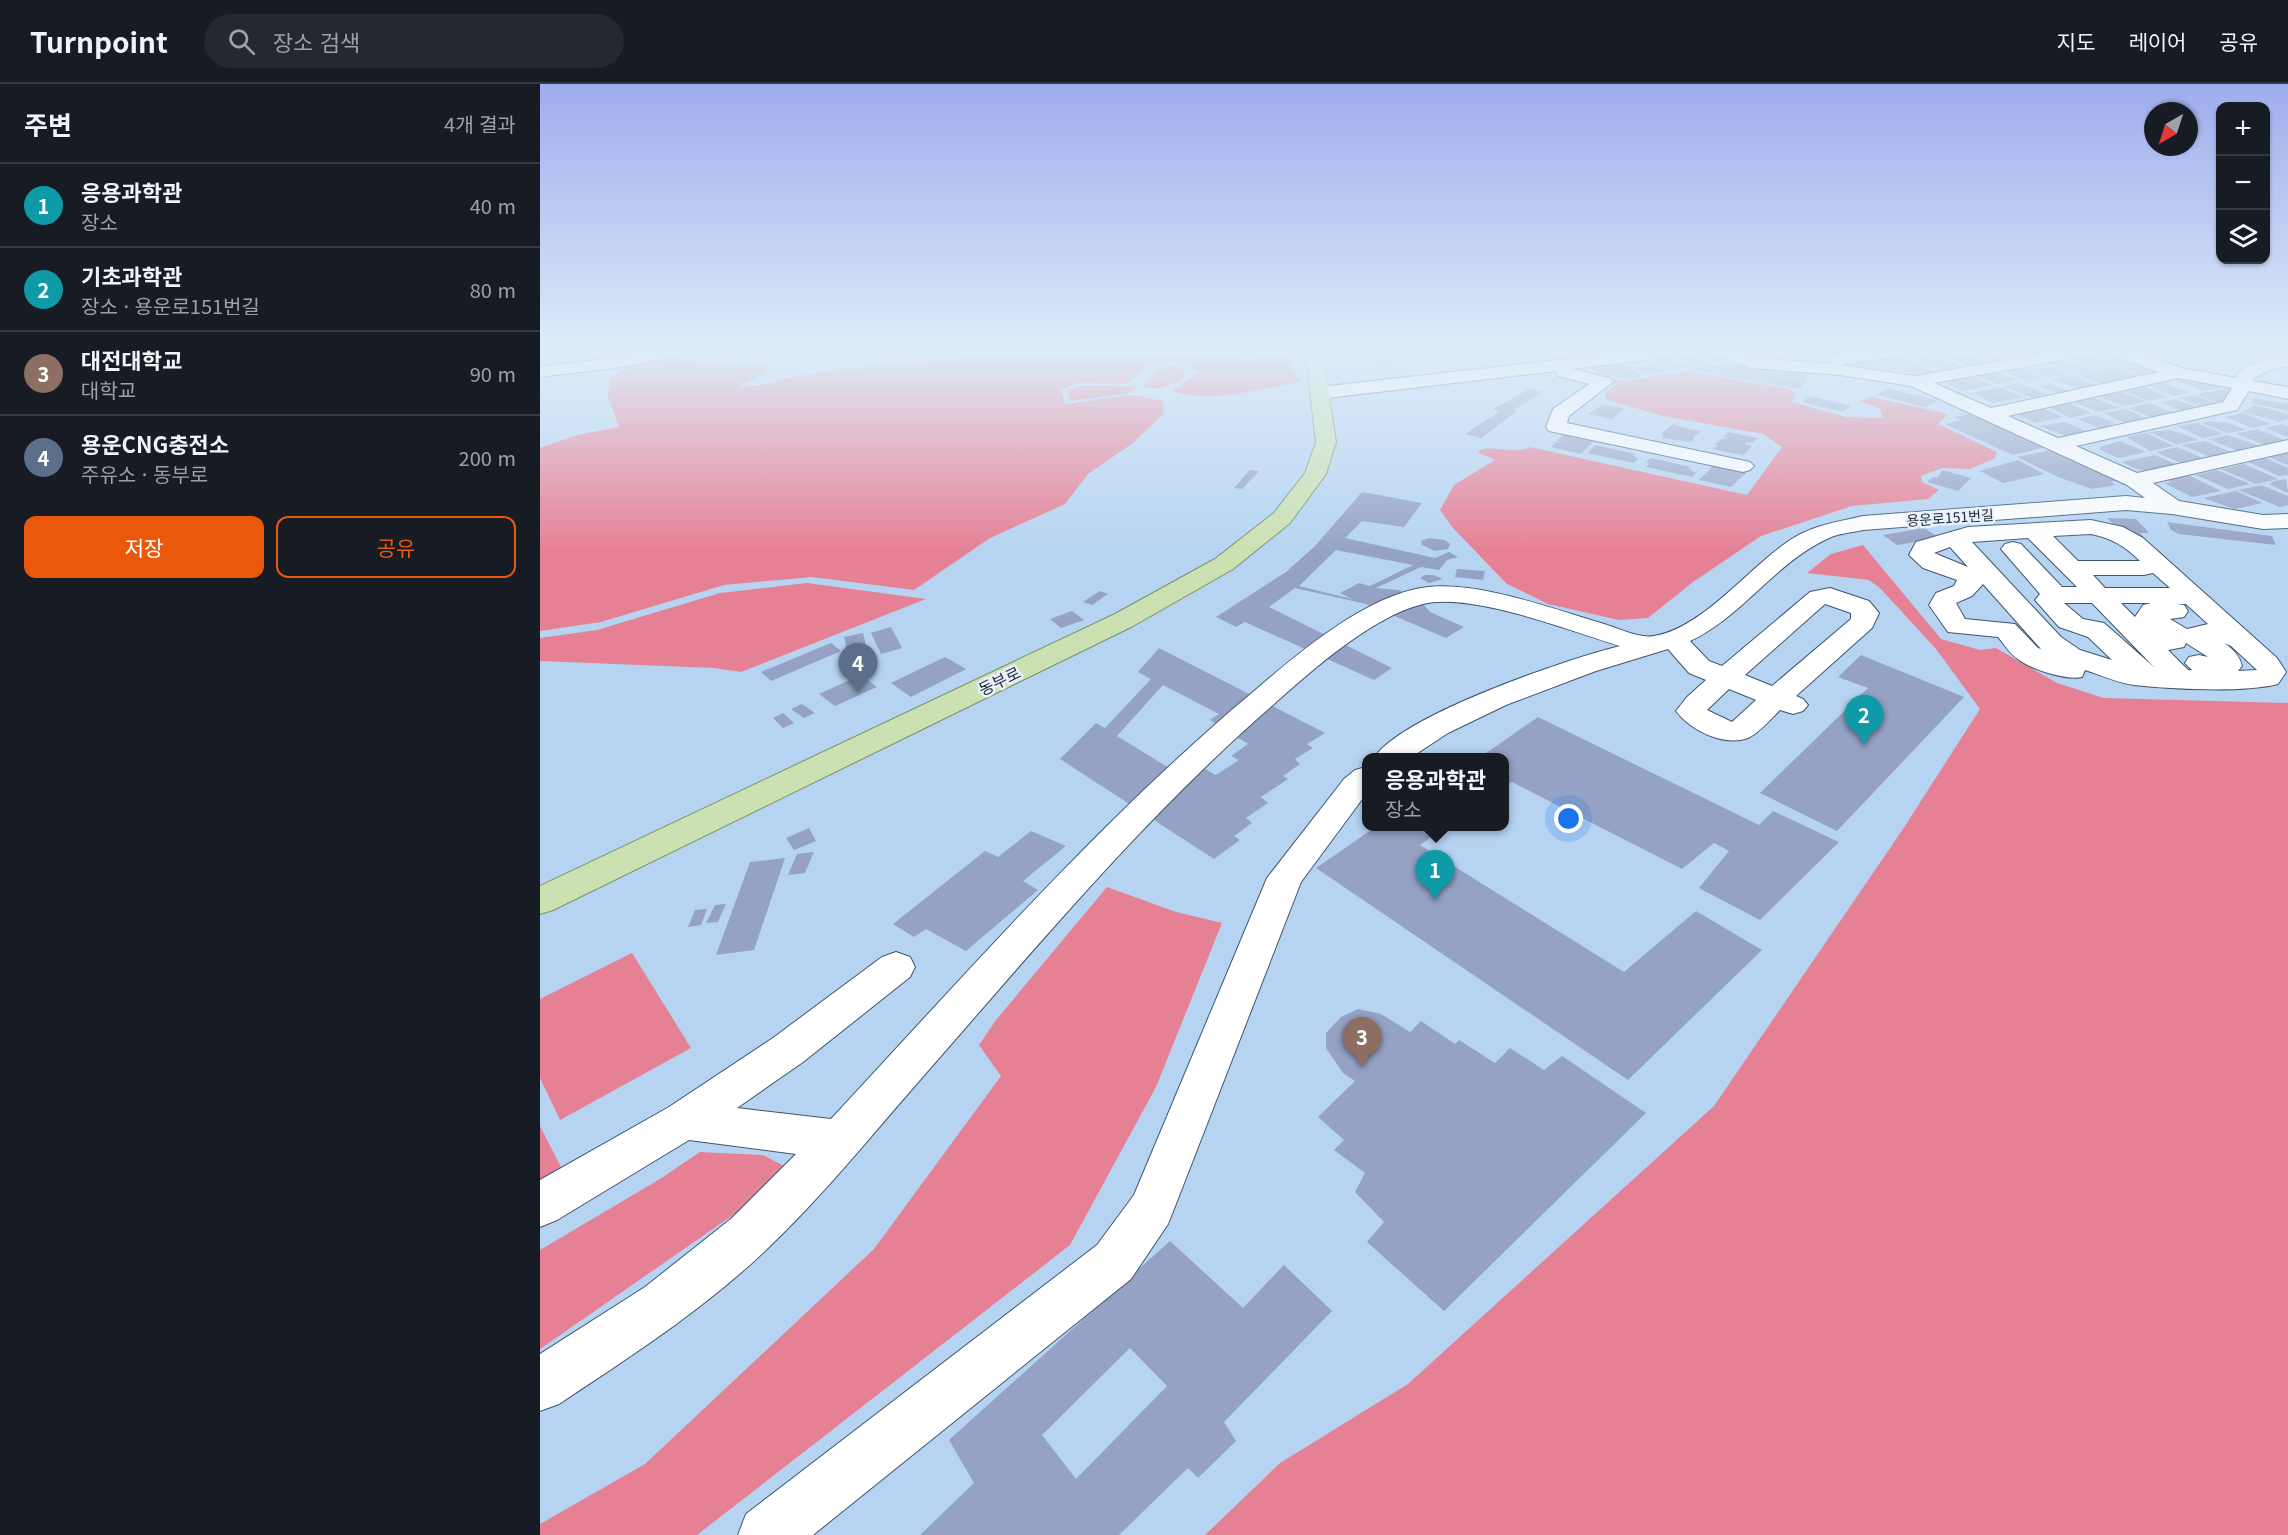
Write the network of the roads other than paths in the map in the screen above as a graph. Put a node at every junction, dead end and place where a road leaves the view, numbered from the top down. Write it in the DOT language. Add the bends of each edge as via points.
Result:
graph roads {
  1 [pos="1323,418"];
  2 [pos="1559,418"];
  3 [pos="1998,418"];
  4 [pos="2177,418"];
  5 [pos="2058,444"];
  6 [pos="2288,446"];
  7 [pos="1743,466"];
  8 [pos="2135,480"];
  9 [pos="2108,505"];
  10 [pos="2172,507"];
  11 [pos="2288,521"];
  12 [pos="1962,538"];
  13 [pos="2042,538"];
  14 [pos="2013,549"];
  15 [pos="2107,560"];
  16 [pos="2172,577"];
  17 [pos="2055,594"];
  18 [pos="2193,596"];
  19 [pos="2218,618"];
  20 [pos="2241,640"];
  21 [pos="1660,642"];
  22 [pos="2145,642"];
  23 [pos="2275,661"];
  24 [pos="2139,676"];
  25 [pos="1725,678"];
  26 [pos="2180,678"];
  27 [pos="1787,703"];
  28 [pos="1395,753"];
  29 [pos="1362,780"];
  30 [pos="540,901"];
  31 [pos="896,967"];
  32 [pos="684,1120"];
  33 [pos="840,1140"];
  34 [pos="540,1205"];
  35 [pos="540,1385"];
  36 [pos="767,1535"];
  1 -- 30 [label="main road, 동부로" via="1326,442 1315,474 1282,518 1224,564 1124,620"];
  2 -- 7 [label="street" via="1556,427"];
  3 -- 5 [label="street"];
  4 -- 5 [label="street"];
  5 -- 8 [label="street"];
  6 -- 8 [label="street"];
  8 -- 10 [label="street"];
  9 -- 10 [label="street, 용운로151번길"];
  9 -- 15 [label="street" via="2112,516 2098,518"];
  9 -- 21 [label="street, 용운로151번길" via="1863,523 1820,533 1777,559 1698,626"];
  10 -- 11 [label="street, 용운로151번길" via="2263,522"];
  12 -- 13 [label="street" via="1968,534"];
  12 -- 24 [label="street" via="1961,545 2051,643 2070,656"];
  12 -- 24 [label="street" via="1924,547 1921,555 1932,563 1968,575 1971,584 1945,598 1942,605 1957,626 2006,630 2028,654 2091,677"];
  13 -- 15 [label="street"];
  13 -- 15 [label="street"];
  14 -- 17 [label="street"];
  15 -- 16 [label="street"];
  15 -- 16 [label="street"];
  15 -- 17 [label="street"];
  15 -- 18 [label="street"];
  15 -- 22 [label="street"];
  16 -- 18 [label="street"];
  17 -- 24 [label="street" via="2048,600 2068,624 2081,630 2095,629"];
  18 -- 19 [label="street"];
  19 -- 20 [label="street"];
  19 -- 22 [label="street" via="2152,611 2148,616 2152,621 2178,635 2166,642"];
  20 -- 22 [label="street" via="2213,631 2197,634 2205,646 2228,659 2228,666 2215,668"];
  20 -- 23 [label="street"];
  21 -- 25 [label="street"];
  21 -- 28 [label="street, 용운로151번길" via="1476,709 1411,739"];
  21 -- 33 [label="street" via="1466,596 1424,595 1382,609 1299,667 1200,752 1070,885"];
  22 -- 26 [label="street"];
  23 -- 26 [label="street" via="2268,678"];
  24 -- 26 [label="street"];
  25 -- 27 [label="street"];
  25 -- 27 [label="street" via="1691,711 1700,721 1725,731 1739,730"];
  25 -- 27 [label="street" via="1819,597 1830,596 1860,607 1866,613 1863,622"];
  29 -- 36 [label="street" via="1285,878 1151,1209 1114,1262"];
  31 -- 32 [label="street" via="788,1050"];
  32 -- 33 [label="street"];
  32 -- 34 [label="street"];
  33 -- 35 [label="street" via="749,1234 663,1305"];
}
